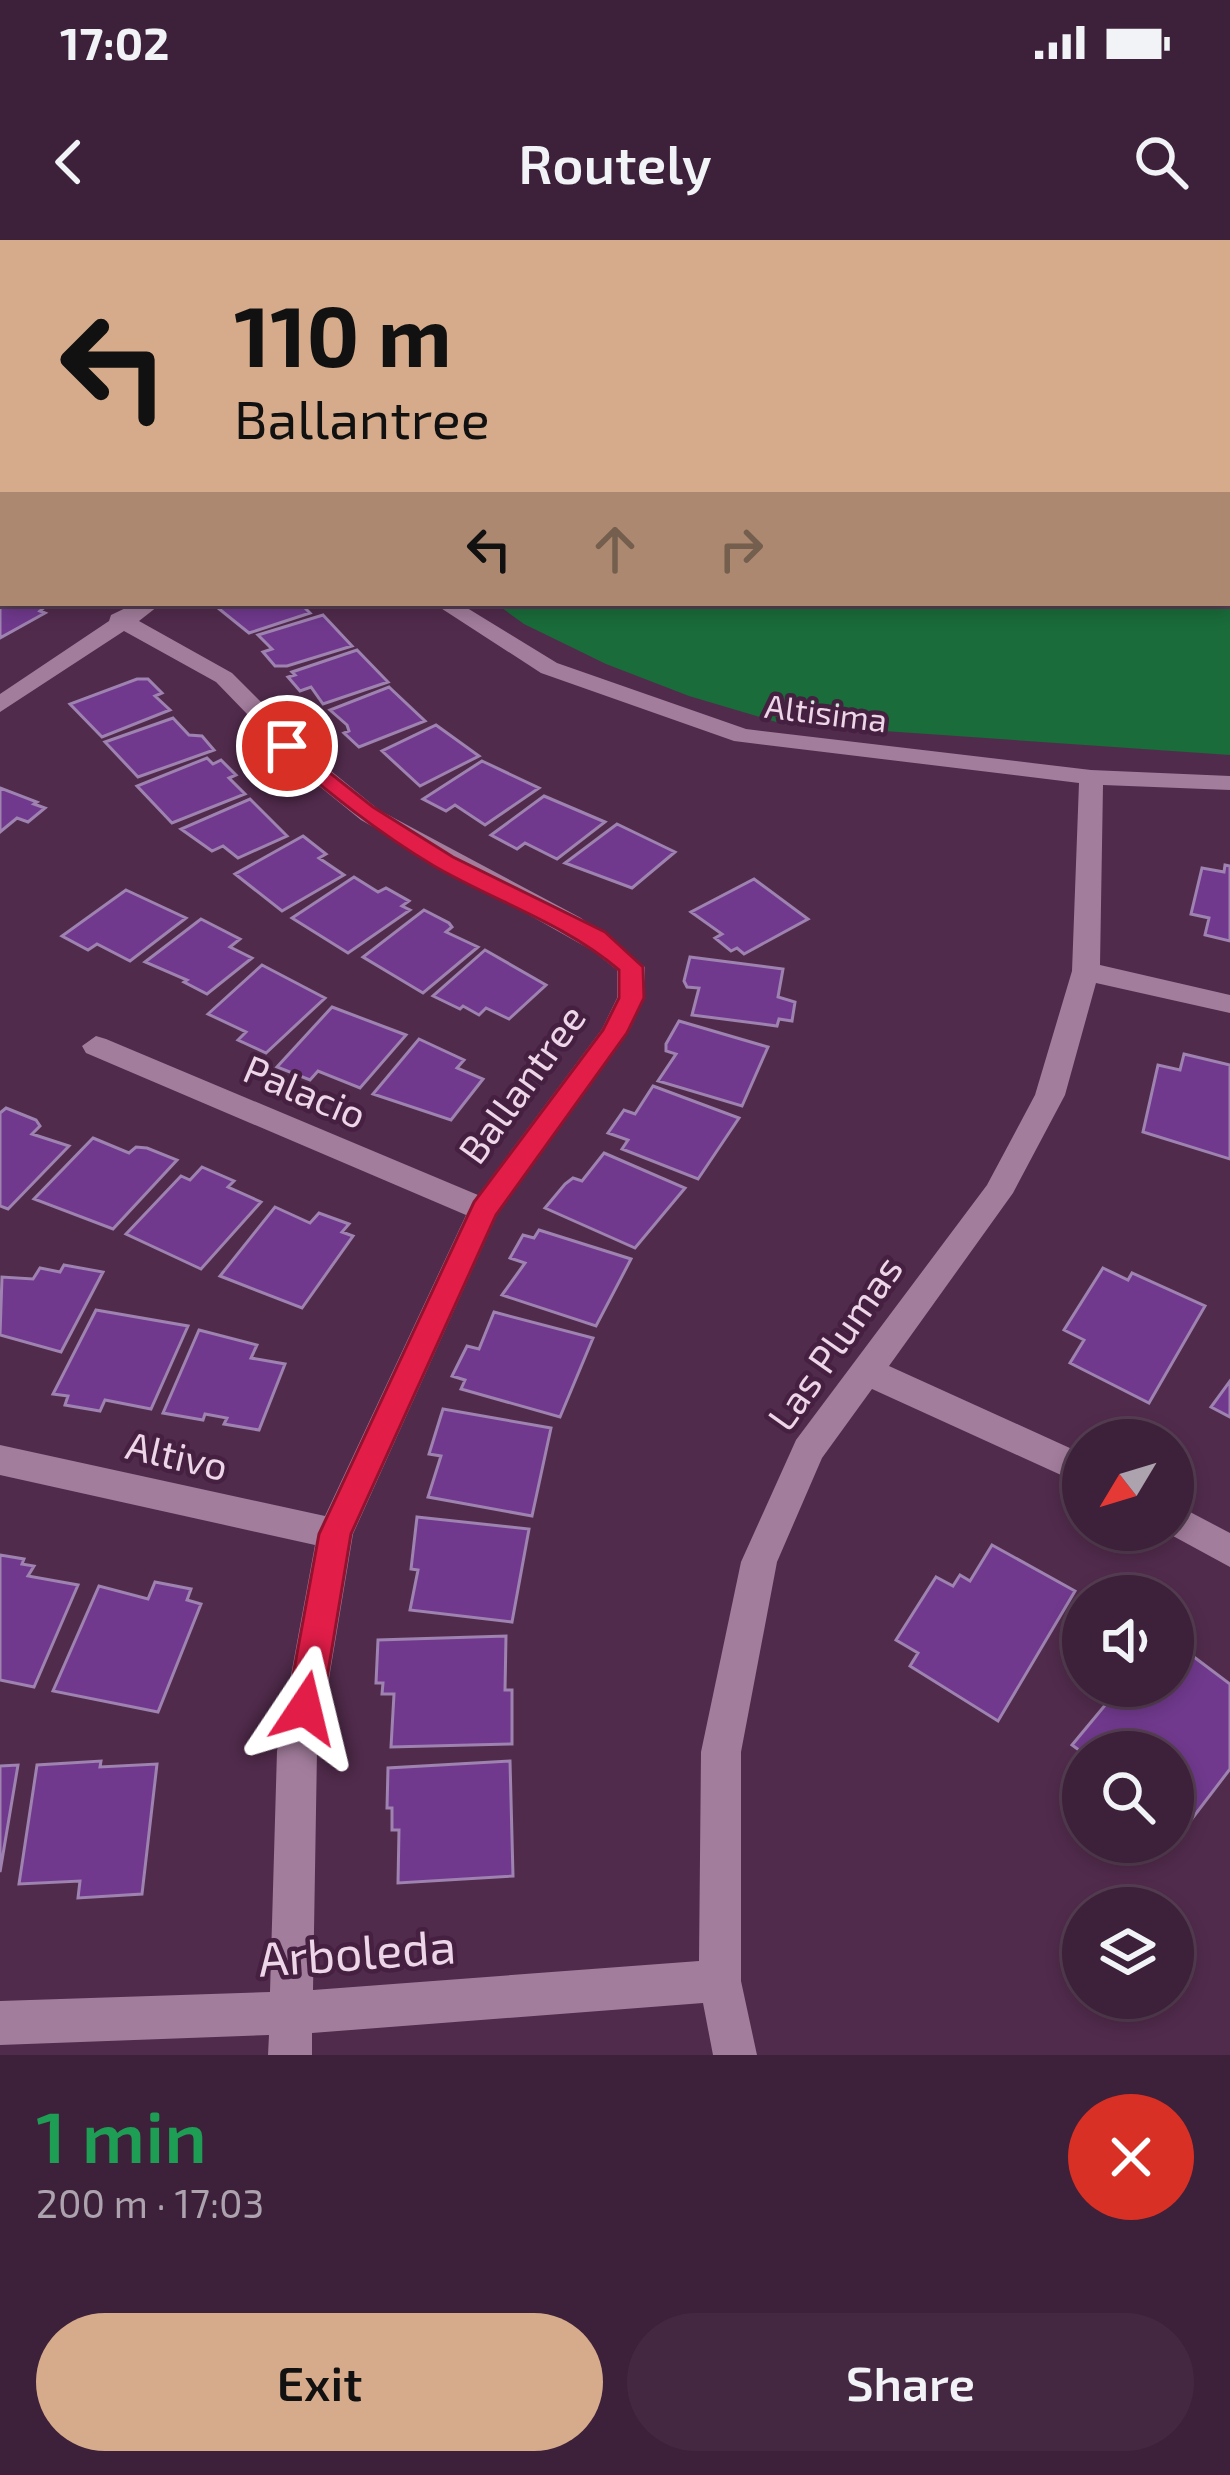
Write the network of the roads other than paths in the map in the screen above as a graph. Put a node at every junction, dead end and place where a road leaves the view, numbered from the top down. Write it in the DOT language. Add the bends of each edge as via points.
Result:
graph roads {
  1 [pos="145,606"];
  2 [pos="449,606"];
  3 [pos="119,620"];
  4 [pos="0,705"];
  5 [pos="1091,777"];
  6 [pos="1230,783"];
  7 [pos="1086,971"];
  8 [pos="1230,1004"];
  9 [pos="96,1046"];
  10 [pos="484,1210"];
  11 [pos="866,1371"];
  12 [pos="0,1460"];
  13 [pos="1062,1460"];
  14 [pos="1194,1530"];
  15 [pos="335,1534"];
  16 [pos="1230,1551"];
  17 [pos="720,1981"];
  18 [pos="0,2023"];
  19 [pos="290,2034"];
  20 [pos="736,2055"];
  1 -- 3 [label="street"];
  2 -- 5 [label="street, Altisima" via="549,668 742,736"];
  3 -- 4 [label="street"];
  3 -- 10 [label="street, Ballantree" via="197,657 237,688 287,746 364,812 596,937 631,967 632,998 614,1033"];
  5 -- 6 [label="street, Altisima"];
  5 -- 7 [label="street, Las Plumas"];
  7 -- 8 [label="street"];
  7 -- 11 [label="street, Las Plumas" via="1050,1095 998,1192"];
  9 -- 10 [label="street, Palacio"];
  10 -- 15 [label="street, Ballantree"];
  11 -- 13 [label="street"];
  11 -- 17 [label="street, Las Plumas" via="808,1450 759,1562 721,1751"];
  12 -- 15 [label="street, Altivo"];
  14 -- 16 [label="street"];
  15 -- 19 [label="street, Ballantree" via="297,1751"];
  17 -- 19 [label="street, Arboleda"];
  17 -- 20 [label="street, Las Plumas"];
  18 -- 19 [label="street, Arboleda"];
}
